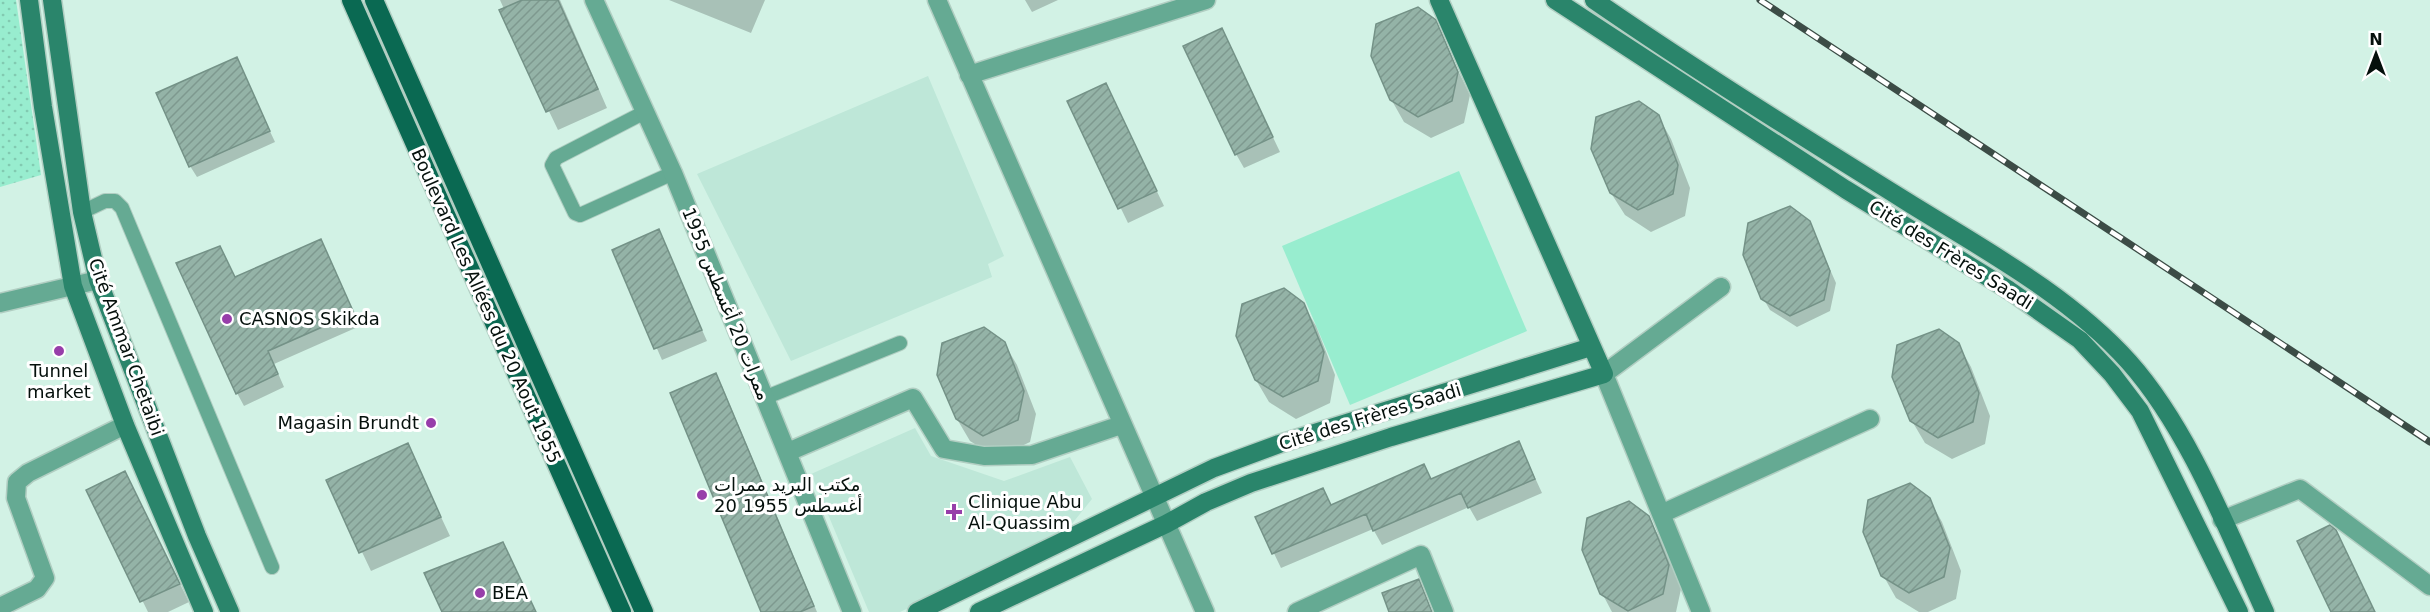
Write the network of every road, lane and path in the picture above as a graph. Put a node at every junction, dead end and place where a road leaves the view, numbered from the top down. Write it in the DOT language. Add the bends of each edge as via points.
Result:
graph roads {
  1 [pos="29,0"];
  2 [pos="52,0"];
  3 [pos="351,0"];
  4 [pos="374,0"];
  5 [pos="594,0"];
  6 [pos="937,0"];
  7 [pos="1206,0"];
  8 [pos="1439,0"];
  9 [pos="1555,0"];
  10 [pos="1594,0"];
  11 [pos="969,75"];
  12 [pos="645,112"];
  13 [pos="673,173"];
  14 [pos="82,212"];
  15 [pos="98,280"];
  16 [pos="73,286"];
  17 [pos="1721,287"];
  18 [pos="0,303"];
  19 [pos="900,343"];
  20 [pos="1591,347"];
  21 [pos="1604,374"];
  22 [pos="764,398"];
  23 [pos="1870,420"];
  24 [pos="125,424"];
  25 [pos="1121,424"];
  26 [pos="788,452"];
  27 [pos="1153,498"];
  28 [pos="1661,514"];
  29 [pos="2222,520"];
  30 [pos="1166,524"];
  31 [pos="272,567"];
  32 [pos="2430,586"];
  33 [pos="0,607"];
  34 [pos="204,612"];
  35 [pos="230,612"];
  36 [pos="622,612"];
  37 [pos="644,612"];
  38 [pos="852,612"];
  39 [pos="917,612"];
  40 [pos="979,612"];
  41 [pos="1205,612"];
  42 [pos="1297,612"];
  43 [pos="1444,612"];
  44 [pos="1701,612"];
  45 [pos="2239,612"];
  46 [pos="2265,612"];
  1 -- 16 [label="main road, Cité Ammar Chetaibi"];
  2 -- 14 [label="main road, Cité Ammar Chetaibi"];
  3 -- 36 [label="main road, Boulevard Les Allées du 20 Aout 1955"];
  4 -- 37 [label="main road, Boulevard Les Allées du 20 Aout 1955"];
  5 -- 12 [label="street, ممرات 20 أغسطس 1955"];
  6 -- 11 [label="street"];
  7 -- 11 [label="street"];
  8 -- 20 [label="main road"];
  9 -- 45 [label="main road, Cité des Frères Saadi" via="1845,189 2010,290 2080,340 2140,411"];
  10 -- 29 [label="main road, Cité des Frères Saadi" via="1690,66 2020,272 2092,327 2128,361 2157,397"];
  11 -- 25 [label="street"];
  12 -- 13 [label="street, ممرات 20 أغسطس 1955"];
  12 -- 13 [label="lane" via="556,158 552,165 575,213 580,215"];
  13 -- 22 [label="street, ممرات 20 أغسطس 1955"];
  14 -- 15 [label="main road, Cité Ammar Chetaibi"];
  14 -- 31 [label="lane" via="105,201 115,201 122,208"];
  15 -- 16 [label="street"];
  15 -- 35 [label="main road, Cité Ammar Chetaibi"];
  16 -- 18 [label="street"];
  16 -- 24 [label="main road, Cité Ammar Chetaibi"];
  17 -- 21 [label="street, Cité des Frères Saadi"];
  19 -- 22 [label="lane"];
  20 -- 21 [label="main road"];
  20 -- 27 [label="main road, Cité des Frères Saadi" via="1279,444 1215,468"];
  21 -- 28 [label="street"];
  21 -- 30 [label="main road, Cité des Frères Saadi" via="1528,394 1283,472 1206,502"];
  22 -- 26 [label="street, ممرات 20 أغسطس 1955"];
  23 -- 28 [label="street"];
  24 -- 33 [label="street" via="17,482 16,498 45,578 37,589"];
  24 -- 34 [label="main road, Cité Ammar Chetaibi"];
  25 -- 26 [label="street" via="1032,455 984,456 944,448 913,398"];
  25 -- 27 [label="street"];
  26 -- 38 [label="street, ممرات 20 أغسطس 1955"];
  27 -- 30 [label="street"];
  27 -- 39 [label="main road, Cité des Frères Saadi"];
  28 -- 44 [label="street"];
  29 -- 32 [label="street" via="2300,489"];
  29 -- 46 [label="main road, Cité des Frères Saadi"];
  30 -- 40 [label="main road, Cité des Frères Saadi"];
  30 -- 41 [label="street"];
  42 -- 43 [label="street" via="1421,555"];
}
